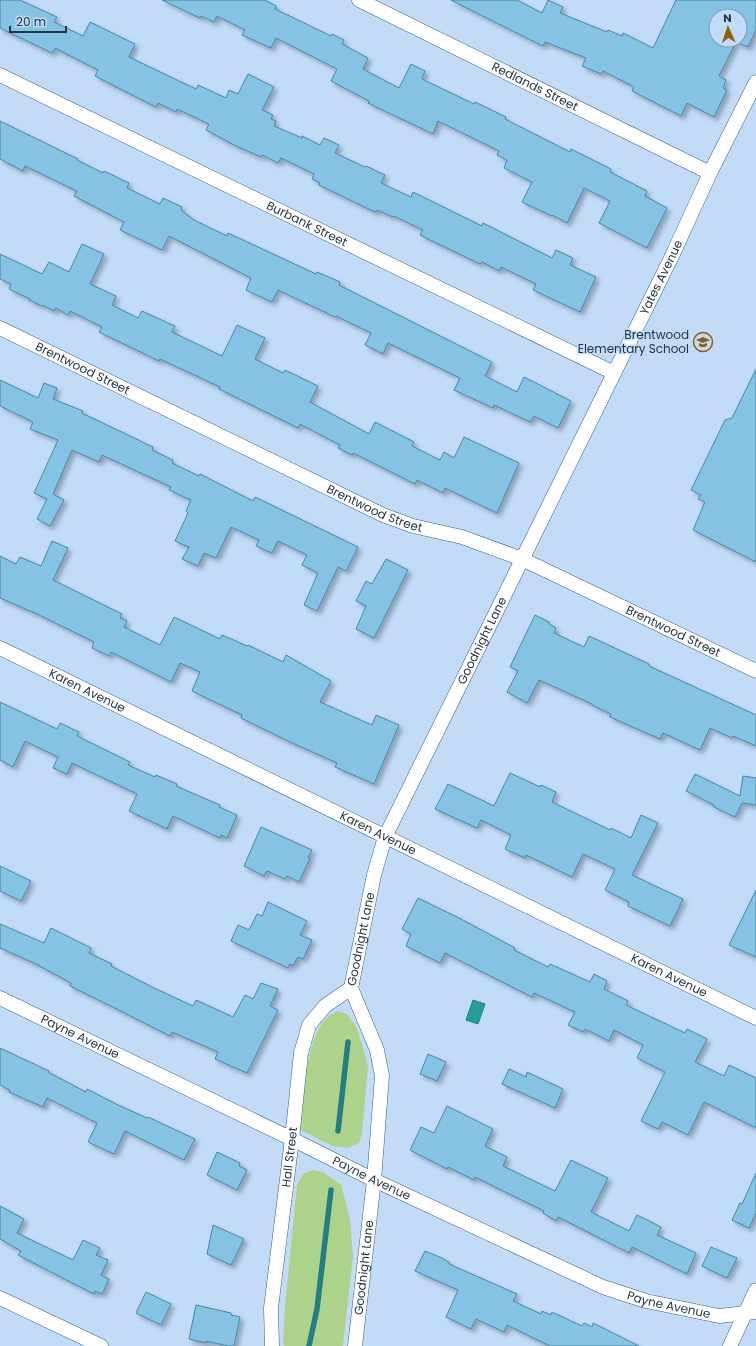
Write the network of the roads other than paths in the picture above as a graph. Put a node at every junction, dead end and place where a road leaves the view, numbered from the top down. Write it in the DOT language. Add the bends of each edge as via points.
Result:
graph roads {
  1 [pos="359,0"];
  2 [pos="0,75"];
  3 [pos="756,82"];
  4 [pos="710,173"];
  5 [pos="0,328"];
  6 [pos="614,374"];
  7 [pos="522,559"];
  8 [pos="0,648"];
  9 [pos="756,671"];
  10 [pos="385,837"];
  11 [pos="351,988"];
  12 [pos="0,998"];
  13 [pos="756,1018"];
  14 [pos="292,1139"];
  15 [pos="374,1180"];
  16 [pos="756,1290"];
  17 [pos="0,1298"];
  18 [pos="751,1313"];
  19 [pos="87,1343"];
  20 [pos="101,1346"];
  21 [pos="272,1346"];
  22 [pos="355,1346"];
  23 [pos="730,1346"];
  1 -- 4 [label="street, Redlands Street"];
  2 -- 6 [label="street, Burbank Street"];
  3 -- 4 [label="street, Yates Avenue"];
  4 -- 6 [label="street, Yates Avenue"];
  5 -- 7 [label="street, Brentwood Street" via="383,515 414,526 462,537"];
  6 -- 7 [label="street, Yates Avenue"];
  7 -- 9 [label="street, Brentwood Street"];
  7 -- 10 [label="street, Goodnight Lane"];
  8 -- 10 [label="street, Karen Avenue"];
  10 -- 11 [label="street, Goodnight Lane" via="374,875"];
  10 -- 13 [label="street, Karen Avenue"];
  11 -- 14 [label="street, Hall Street" via="325,1006 309,1025 301,1053"];
  11 -- 15 [label="street, Goodnight Lane" via="377,1050 382,1076"];
  12 -- 14 [label="street, Payne Avenue"];
  14 -- 15 [label="street, Payne Avenue"];
  14 -- 21 [label="street, Hall Street" via="271,1308"];
  15 -- 18 [label="street, Payne Avenue" via="603,1288 646,1301 719,1316"];
  15 -- 22 [label="street, Goodnight Lane"];
  16 -- 18 [label="street"];
  17 -- 19 [label="street"];
  18 -- 23 [label="street"];
  19 -- 20 [label="street"];
}
